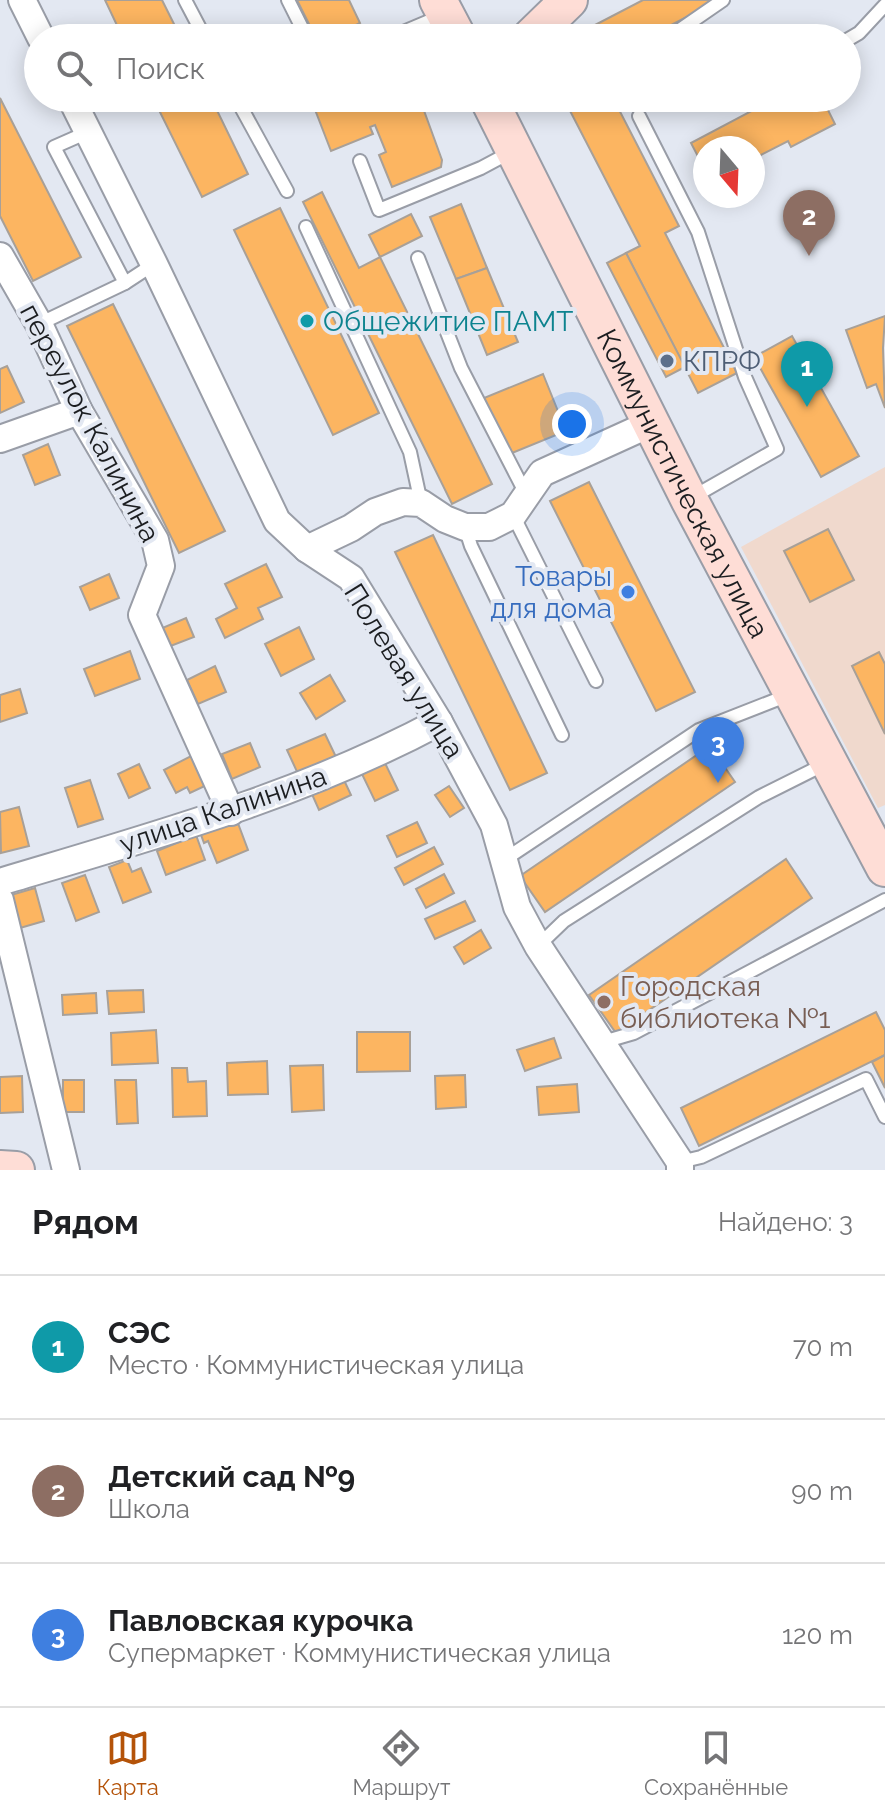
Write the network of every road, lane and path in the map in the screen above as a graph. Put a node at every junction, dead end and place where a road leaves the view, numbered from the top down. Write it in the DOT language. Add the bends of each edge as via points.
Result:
graph roads {
  1 [pos="22,0"];
  2 [pos="185,0"];
  3 [pos="288,0"];
  4 [pos="569,0"];
  5 [pos="723,0"];
  6 [pos="885,5"];
  7 [pos="34,24"];
  8 [pos="198,24"];
  9 [pos="300,24"];
  10 [pos="544,24"];
  11 [pos="688,24"];
  12 [pos="861,31"];
  13 [pos="78,112"];
  14 [pos="244,112"];
  15 [pos="495,112"];
  16 [pos="639,116"];
  17 [pos="88,132"];
  18 [pos="514,150"];
  19 [pos="360,161"];
  20 [pos="287,191"];
  21 [pos="306,227"];
  22 [pos="0,256"];
  23 [pos="418,258"];
  24 [pos="154,264"];
  25 [pos="125,283"];
  26 [pos="39,324"];
  27 [pos="79,411"];
  28 [pos="652,423"];
  29 [pos="0,439"];
  30 [pos="689,499"];
  31 [pos="421,503"];
  32 [pos="520,506"];
  33 [pos="465,527"];
  34 [pos="307,549"];
  35 [pos="596,681"];
  36 [pos="792,693"];
  37 [pos="439,722"];
  38 [pos="562,735"];
  39 [pos="827,762"];
  40 [pos="231,812"];
  41 [pos="504,860"];
  42 [pos="885,868"];
  43 [pos="0,882"];
  44 [pos="0,900"];
  45 [pos="885,900"];
  46 [pos="538,946"];
  47 [pos="603,1042"];
  48 [pos="885,1117"];
  49 [pos="680,1166"];
  50 [pos="0,1169"];
  51 [pos="16,1170"];
  52 [pos="66,1170"];
  1 -- 7 [label="street"];
  2 -- 8 [label="lane"];
  3 -- 9 [label="lane"];
  4 -- 10 [label="main road"];
  5 -- 11 [label="lane"];
  6 -- 12 [label="lane"];
  13 -- 17 [label="street, Полевая улица"];
  14 -- 20 [label="lane"];
  15 -- 18 [label="main road, Коммунистическая улица"];
  16 -- 30 [label="lane" via="698,232 745,377 777,449"];
  17 -- 24 [label="street, Полевая улица"];
  17 -- 25 [label="lane" via="54,147"];
  18 -- 19 [label="lane" via="379,210"];
  18 -- 28 [label="main road, Коммунистическая улица"];
  21 -- 31 [label="lane" via="410,452"];
  22 -- 26 [label="street, переулок Калинина"];
  23 -- 32 [label="lane"];
  24 -- 25 [label="lane"];
  24 -- 34 [label="street, Полевая улица" via="277,521"];
  25 -- 26 [label="lane"];
  26 -- 27 [label="street, переулок Калинина"];
  27 -- 29 [label="street"];
  27 -- 40 [label="street, переулок Калинина" via="155,540 161,566 142,615"];
  28 -- 30 [label="main road, Коммунистическая улица"];
  28 -- 32 [label="street" via="542,473"];
  30 -- 36 [label="main road, Коммунистическая улица"];
  31 -- 33 [label="street"];
  31 -- 34 [label="street" via="403,502 375,512"];
  32 -- 33 [label="street" via="489,527"];
  32 -- 35 [label="lane"];
  33 -- 38 [label="lane"];
  34 -- 37 [label="street, Полевая улица" via="351,578"];
  36 -- 39 [label="main road, Коммунистическая улица"];
  36 -- 41 [label="lane" via="699,730"];
  37 -- 40 [label="street, улица Калинина" via="369,758"];
  37 -- 41 [label="street, Полевая улица" via="494,825"];
  39 -- 42 [label="main road, Коммунистическая улица"];
  39 -- 46 [label="lane" via="759,797 564,921"];
  40 -- 43 [label="street, улица Калинина"];
  41 -- 46 [label="street, Полевая улица" via="517,907"];
  44 -- 52 [label="street"];
  45 -- 47 [label="lane" via="634,1033"];
  46 -- 47 [label="street, Полевая улица"];
  47 -- 49 [label="street, Полевая улица"];
  48 -- 49 [label="lane" via="866,1079"];
  50 -- 51 [label="main road"];
}
